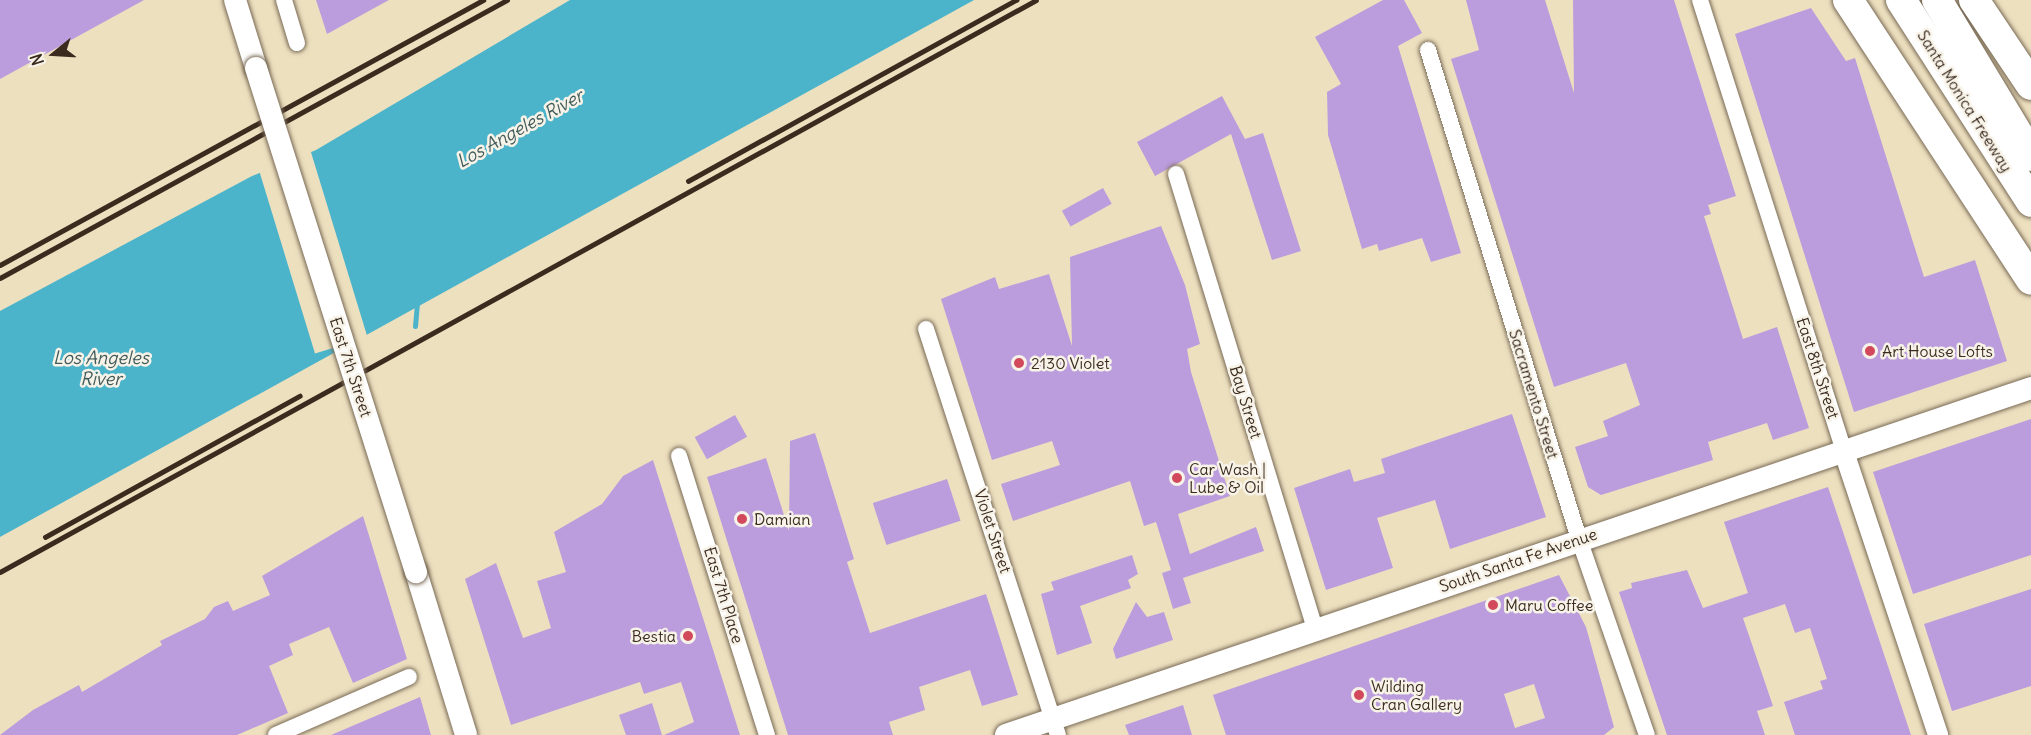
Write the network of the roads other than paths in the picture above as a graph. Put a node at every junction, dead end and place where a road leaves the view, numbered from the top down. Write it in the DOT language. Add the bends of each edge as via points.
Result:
graph roads {
  1 [pos="235,0"];
  2 [pos="284,0"];
  3 [pos="1700,0"];
  4 [pos="1848,0"];
  5 [pos="1901,0"];
  6 [pos="1937,0"];
  7 [pos="1974,0"];
  8 [pos="1998,0"];
  9 [pos="297,43"];
  10 [pos="1428,50"];
  11 [pos="2031,56"];
  12 [pos="2031,85"];
  13 [pos="2031,156"];
  14 [pos="1176,174"];
  15 [pos="2031,202"];
  16 [pos="1991,218"];
  17 [pos="2031,272"];
  18 [pos="2031,280"];
  19 [pos="926,328"];
  20 [pos="2031,388"];
  21 [pos="1844,452"];
  22 [pos="679,456"];
  23 [pos="1579,540"];
  24 [pos="1315,630"];
  25 [pos="409,676"];
  26 [pos="1055,727"];
  27 [pos="276,735"];
  28 [pos="466,735"];
  29 [pos="767,735"];
  30 [pos="1006,735"];
  31 [pos="1647,735"];
  32 [pos="1938,735"];
  1 -- 28 [label="main road, East 7th Street, bridge"];
  2 -- 9 [label="street"];
  3 -- 21 [label="street, East 8th Street"];
  4 -- 16 [label="highway"];
  5 -- 15 [label="highway, Santa Monica Freeway"];
  6 -- 13 [label="highway"];
  7 -- 12 [label="highway"];
  8 -- 11 [label="highway"];
  10 -- 23 [label="street, Sacramento Street"];
  14 -- 24 [label="street, Bay Street"];
  16 -- 17 [label="highway"];
  16 -- 18 [label="highway"];
  19 -- 26 [label="street, Violet Street"];
  20 -- 21 [label="main road, South Santa Fe Avenue"];
  21 -- 23 [label="main road, South Santa Fe Avenue"];
  21 -- 32 [label="street, East 8th Street"];
  22 -- 29 [label="street, East 7th Place"];
  23 -- 24 [label="main road, South Santa Fe Avenue"];
  23 -- 31 [label="street, Sacramento Street"];
  24 -- 26 [label="main road, South Santa Fe Avenue"];
  25 -- 27 [label="street"];
  26 -- 30 [label="main road, South Santa Fe Avenue"];
}
